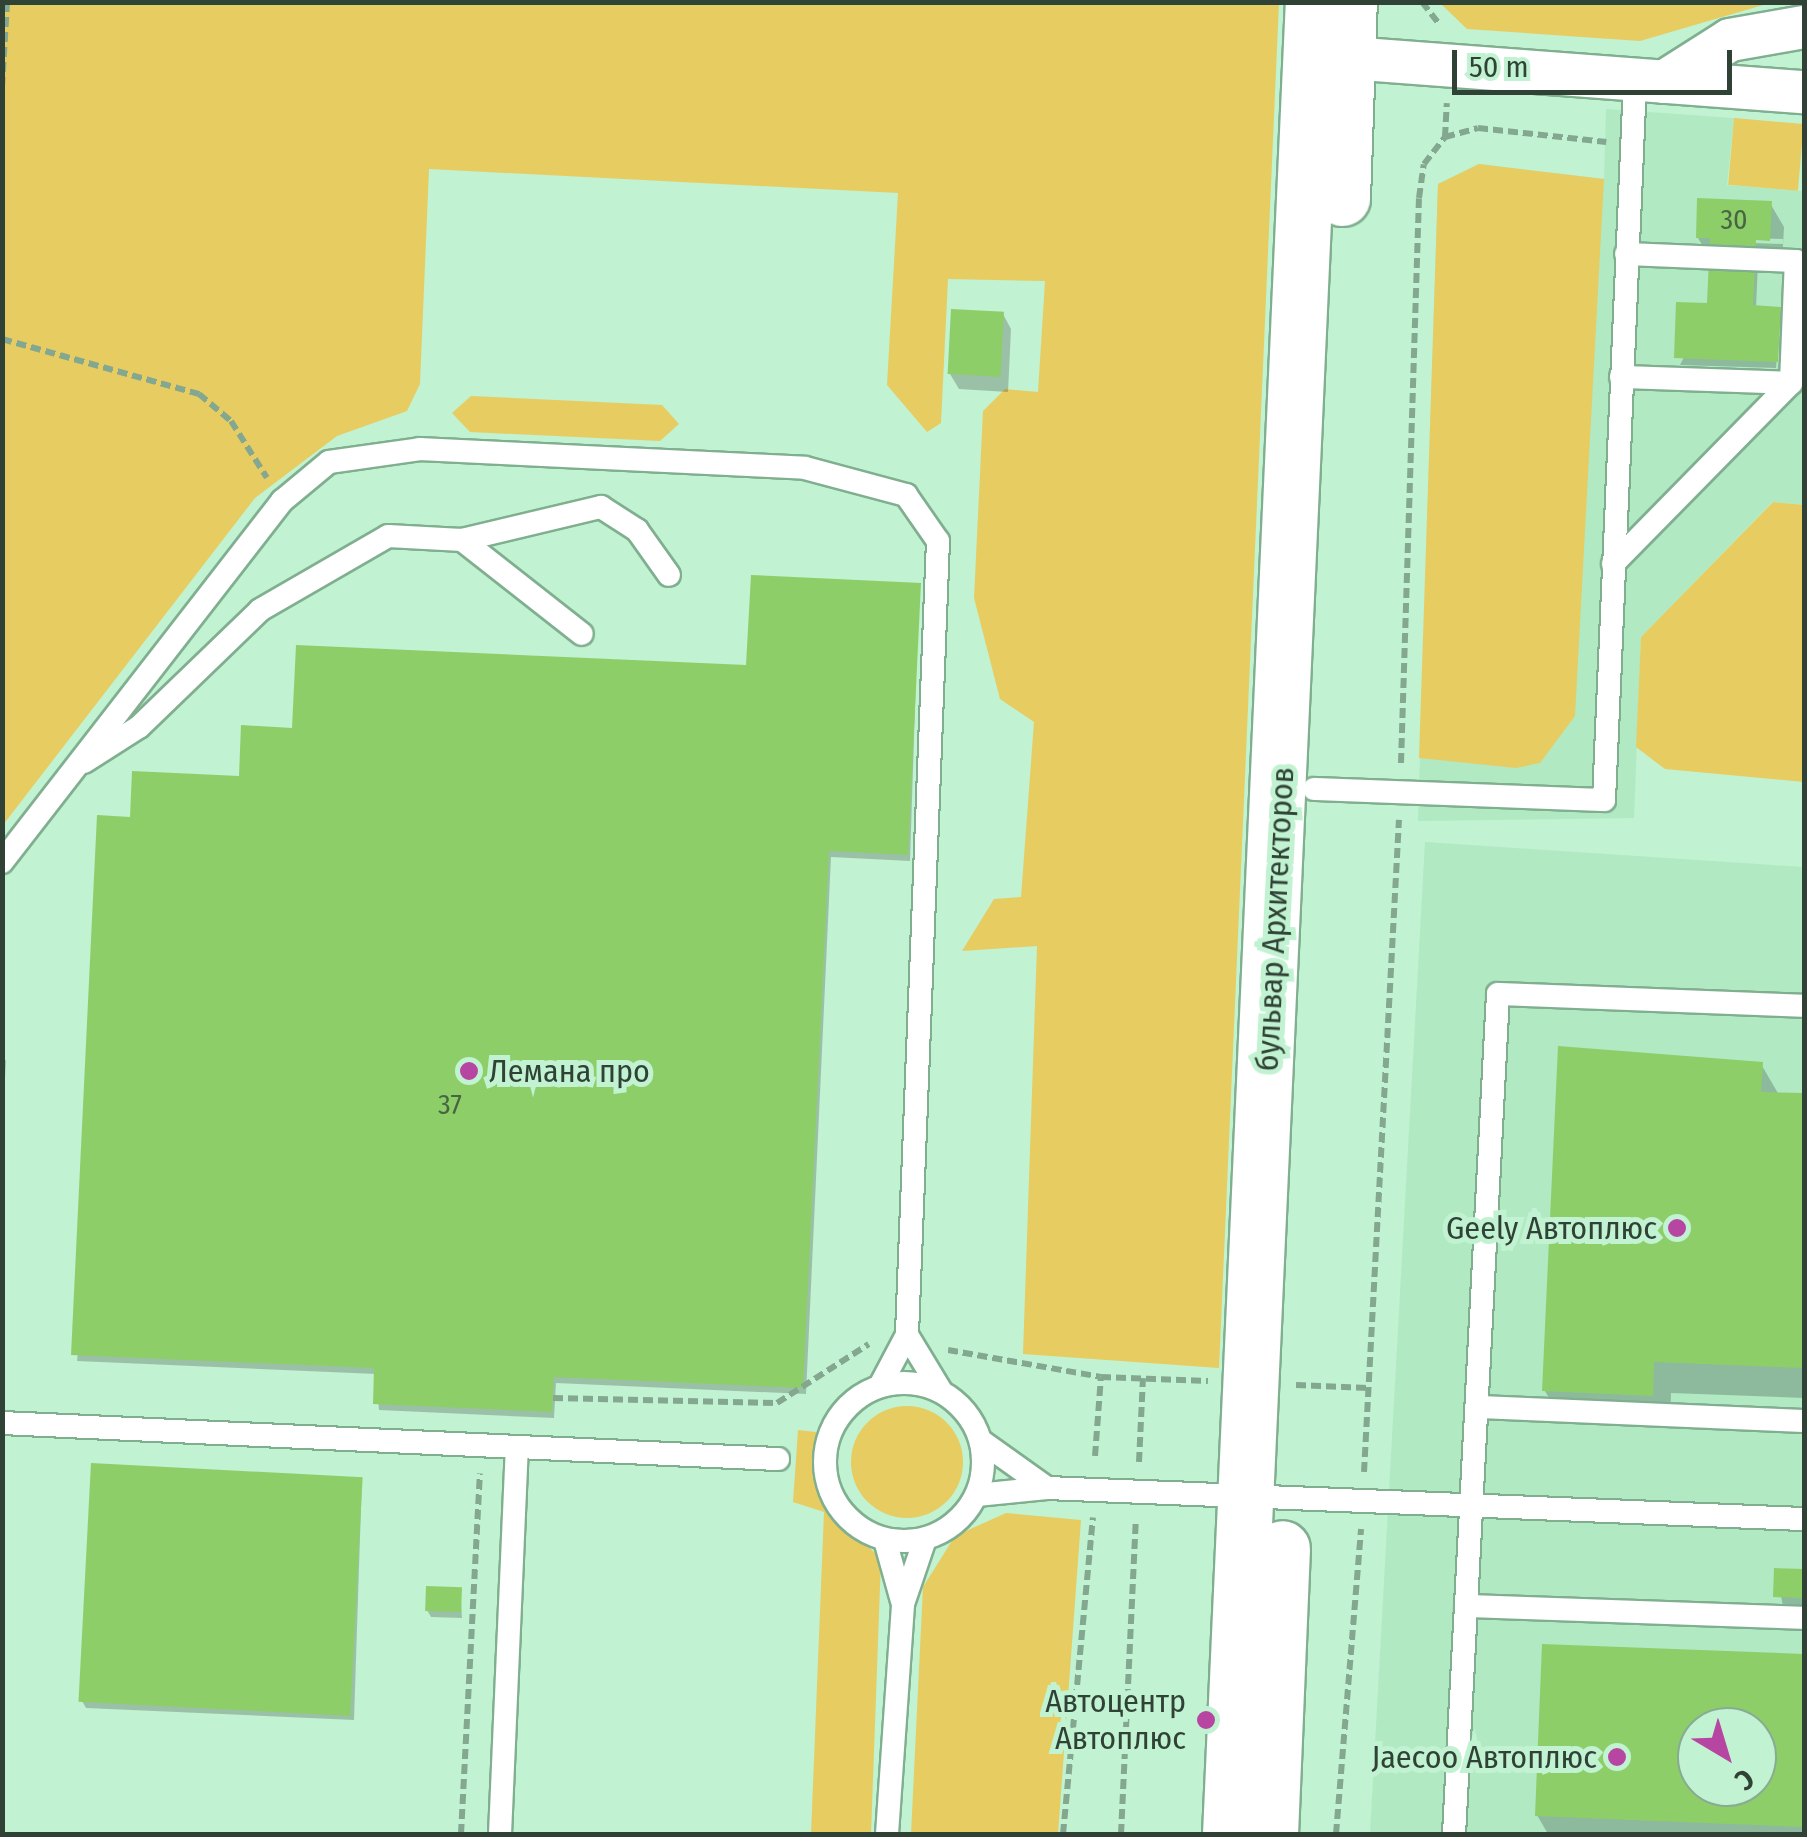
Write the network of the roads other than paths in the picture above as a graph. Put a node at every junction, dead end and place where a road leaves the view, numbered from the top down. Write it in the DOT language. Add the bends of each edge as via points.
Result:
graph roads {
  1 [pos="1349,2"];
  2 [pos="1804,27"];
  3 [pos="1324,38"];
  4 [pos="1649,81"];
  5 [pos="1804,92"];
  6 [pos="1626,254"];
  7 [pos="1621,376"];
  8 [pos="1791,384"];
  9 [pos="462,540"];
  10 [pos="1613,564"];
  11 [pos="669,575"];
  12 [pos="582,634"];
  13 [pos="68,772"];
  14 [pos="1314,789"];
  15 [pos="2,862"];
  16 [pos="1804,1006"];
  17 [pos="907,1335"];
  18 [pos="880,1386"];
  19 [pos="941,1392"];
  20 [pos="1480,1408"];
  21 [pos="1804,1421"];
  22 [pos="2,1423"];
  23 [pos="981,1441"];
  24 [pos="517,1448"];
  25 [pos="778,1459"];
  26 [pos="1047,1488"];
  27 [pos="977,1494"];
  28 [pos="1265,1496"];
  29 [pos="1472,1505"];
  30 [pos="1804,1519"];
  31 [pos="925,1539"];
  32 [pos="885,1540"];
  33 [pos="903,1604"];
  34 [pos="1466,1606"];
  35 [pos="1804,1618"];
  36 [pos="500,1834"];
  37 [pos="886,1834"];
  38 [pos="1230,1834"];
  39 [pos="1270,1834"];
  40 [pos="1454,1834"];
  1 -- 3 [label="main road, бульвар Архитекторов"];
  2 -- 4 [label="street" via="1730,40"];
  3 -- 4 [label="street"];
  3 -- 14 [label="main road, бульвар Архитекторов"];
  3 -- 28 [label="main road, бульвар Архитекторов"];
  4 -- 5 [label="street"];
  4 -- 6 [label="lane" via="1632,144"];
  6 -- 7 [label="lane"];
  6 -- 8 [label="lane" via="1796,260"];
  7 -- 8 [label="lane"];
  7 -- 10 [label="lane"];
  8 -- 10 [label="lane"];
  9 -- 11 [label="lane" via="601,507 637,530"];
  9 -- 12 [label="lane"];
  9 -- 13 [label="lane" via="388,536 321,572 260,610 139,728"];
  10 -- 14 [label="lane" via="1604,800"];
  13 -- 15 [label="lane"];
  13 -- 17 [label="lane" via="282,501 329,462 420,449 805,468 906,494 938,541"];
  14 -- 28 [label="main road, бульвар Архитекторов"];
  16 -- 20 [label="lane" via="1498,994"];
  17 -- 18 [label="lane"];
  17 -- 19 [label="lane"];
  18 -- 19 [label="lane"];
  18 -- 32 [label="lane" via="839,1416 824,1465 842,1513"];
  19 -- 23 [label="lane"];
  20 -- 21 [label="lane"];
  20 -- 29 [label="lane"];
  22 -- 24 [label="lane"];
  23 -- 26 [label="lane"];
  23 -- 27 [label="lane"];
  24 -- 25 [label="lane"];
  24 -- 36 [label="lane"];
  26 -- 27 [label="lane"];
  26 -- 28 [label="lane"];
  27 -- 31 [label="lane"];
  28 -- 29 [label="lane"];
  28 -- 38 [label="main road, бульвар Архитекторов"];
  28 -- 39 [label="main road, бульвар Архитекторов"];
  29 -- 30 [label="lane"];
  29 -- 34 [label="lane"];
  31 -- 32 [label="lane"];
  31 -- 33 [label="lane"];
  32 -- 33 [label="lane"];
  33 -- 37 [label="lane"];
  34 -- 35 [label="lane"];
  34 -- 40 [label="lane"];
}
